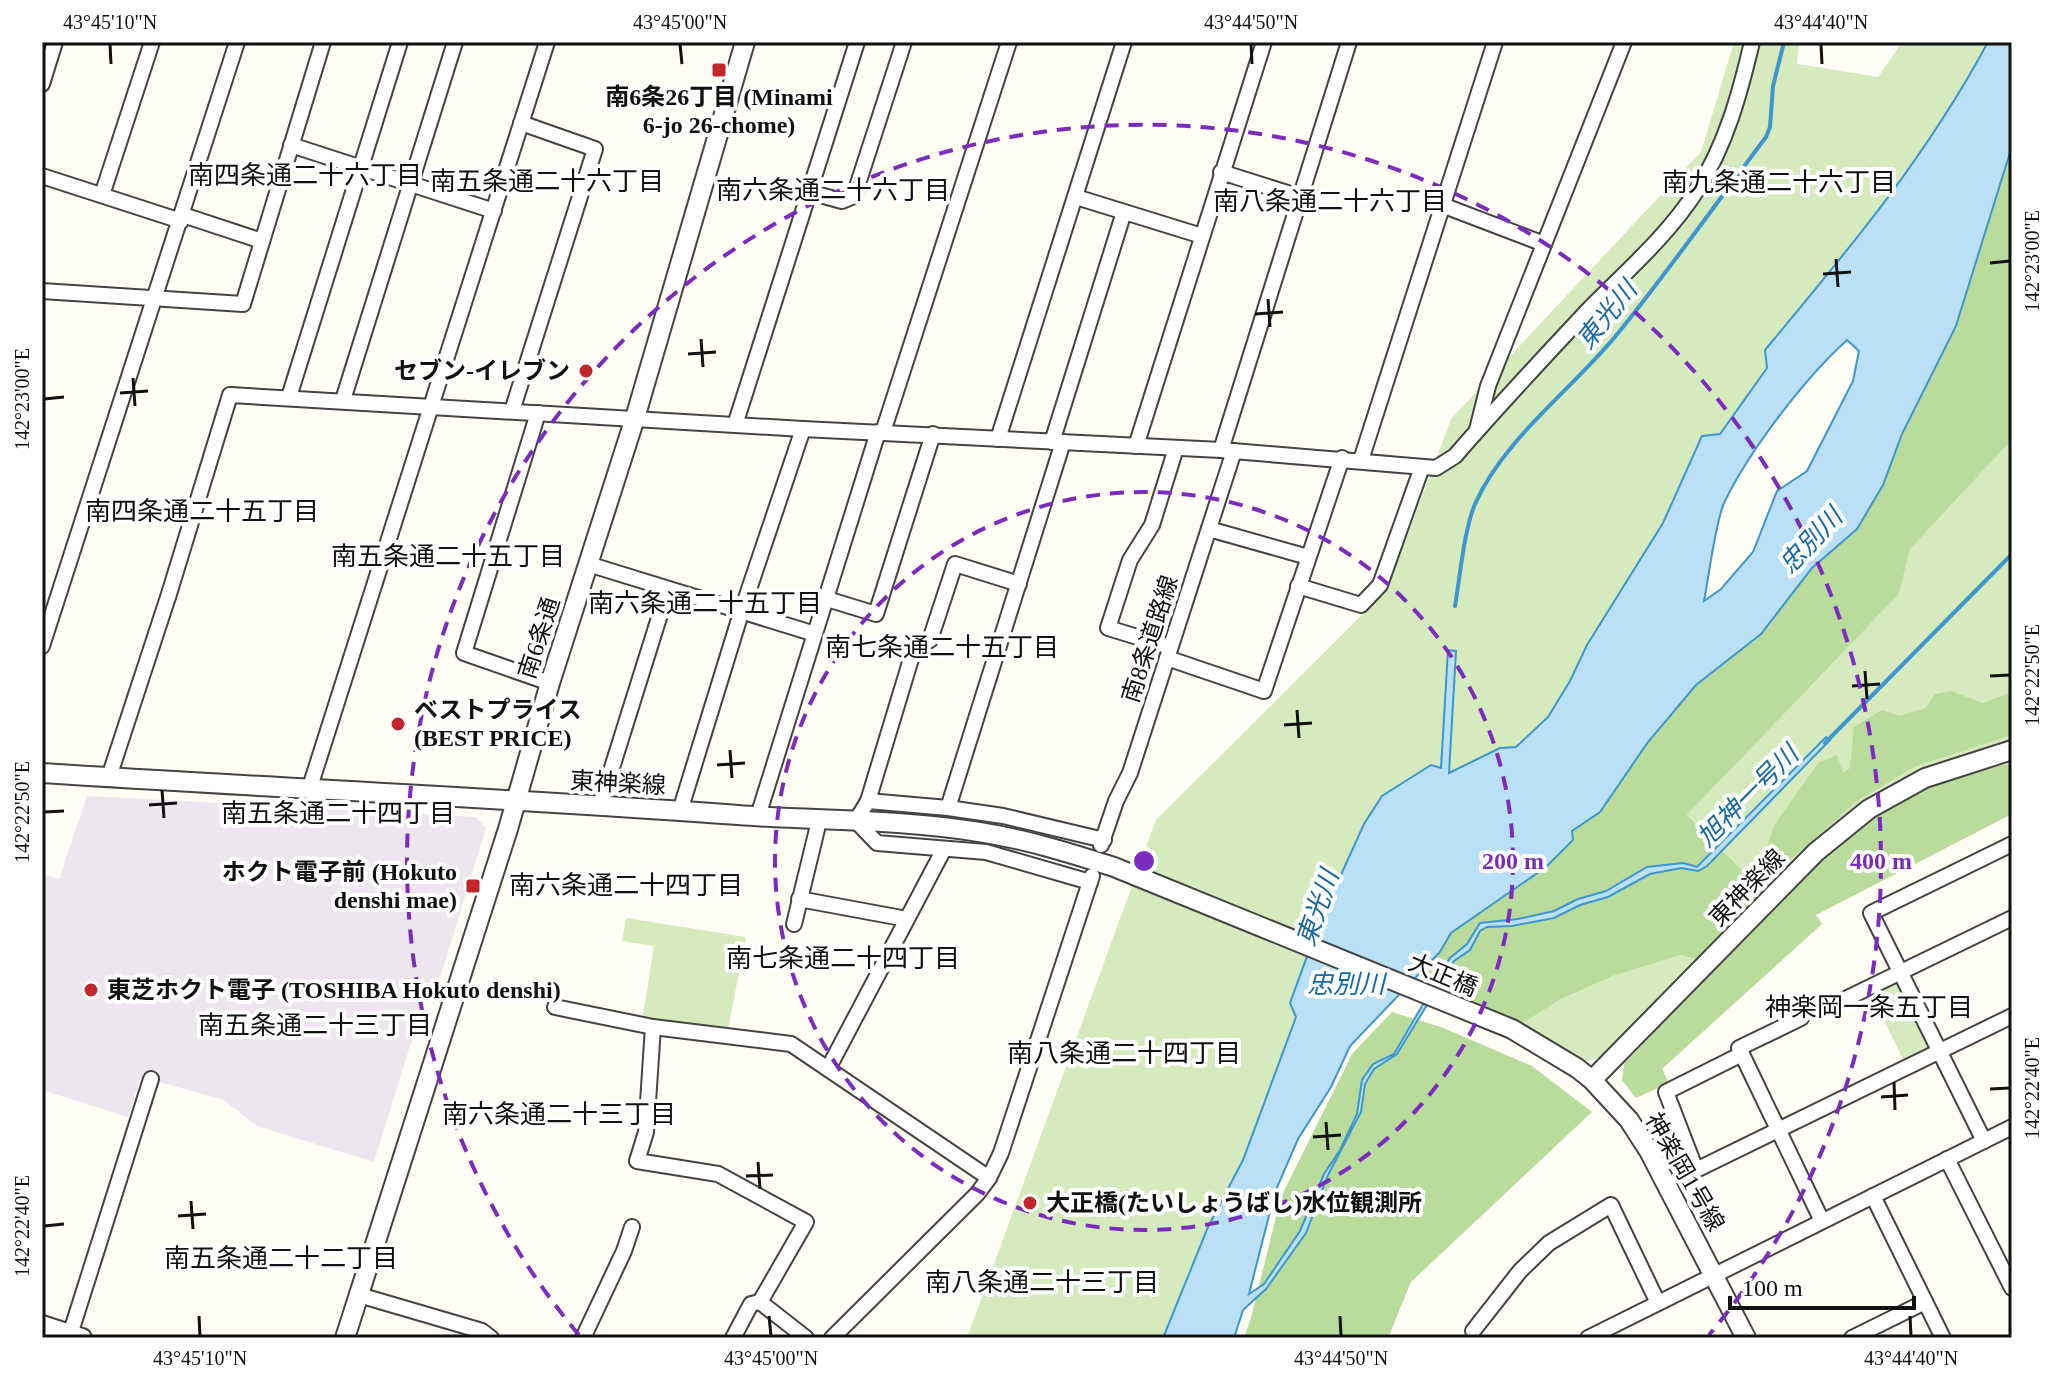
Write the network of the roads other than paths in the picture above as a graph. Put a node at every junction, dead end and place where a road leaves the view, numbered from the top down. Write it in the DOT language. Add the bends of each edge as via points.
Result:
graph roads {
  1 [pos="55,42"];
  2 [pos="152,42"];
  3 [pos="237,42"];
  4 [pos="323,42"];
  5 [pos="400,42"];
  6 [pos="455,42"];
  7 [pos="547,42"];
  8 [pos="745,42"];
  9 [pos="857,42"];
  10 [pos="904,42"];
  11 [pos="1009,42"];
  12 [pos="1124,42"];
  13 [pos="1264,42"];
  14 [pos="1349,42"];
  15 [pos="1495,42"];
  16 [pos="1624,42"];
  17 [pos="1752,42"];
  18 [pos="42,84"];
  19 [pos="521,123"];
  20 [pos="291,145"];
  21 [pos="362,168"];
  22 [pos="1221,172"];
  23 [pos="42,176"];
  24 [pos="411,183"];
  25 [pos="809,192"];
  26 [pos="102,195"];
  27 [pos="1076,197"];
  28 [pos="1300,197"];
  29 [pos="1442,205"];
  30 [pos="494,211"];
  31 [pos="1124,212"];
  32 [pos="182,218"];
  33 [pos="1202,236"];
  34 [pos="262,241"];
  35 [pos="1544,244"];
  36 [pos="42,291"];
  37 [pos="154,297"];
  38 [pos="289,397"];
  39 [pos="343,400"];
  40 [pos="429,406"];
  41 [pos="512,411"];
  42 [pos="538,413"];
  43 [pos="635,418"];
  44 [pos="735,425"];
  45 [pos="803,429"];
  46 [pos="881,432"];
  47 [pos="1476,432"];
  48 [pos="933,434"];
  49 [pos="998,439"];
  50 [pos="1057,442"];
  51 [pos="1136,446"];
  52 [pos="1176,448"];
  53 [pos="1228,451"];
  54 [pos="1342,458"];
  55 [pos="1361,460"];
  56 [pos="1422,467"];
  57 [pos="1209,529"];
  58 [pos="1308,557"];
  59 [pos="588,564"];
  60 [pos="1019,584"];
  61 [pos="1298,586"];
  62 [pos="668,589"];
  63 [pos="827,599"];
  64 [pos="741,613"];
  65 [pos="815,634"];
  66 [pos="42,646"];
  67 [pos="1169,652"];
  68 [pos="550,683"];
  69 [pos="2012,750"];
  70 [pos="42,773"];
  71 [pos="109,777"];
  72 [pos="309,790"];
  73 [pos="515,801"];
  74 [pos="868,801"];
  75 [pos="600,806"];
  76 [pos="948,808"];
  77 [pos="680,811"];
  78 [pos="758,816"];
  79 [pos="819,821"];
  80 [pos="856,821"];
  81 [pos="2012,844"];
  82 [pos="944,849"];
  83 [pos="1183,893"];
  84 [pos="799,899"];
  85 [pos="2012,918"];
  86 [pos="907,919"];
  87 [pos="794,924"];
  88 [pos="1900,971"];
  89 [pos="1833,1005"];
  90 [pos="555,1007"];
  91 [pos="2012,1016"];
  92 [pos="1801,1018"];
  93 [pos="653,1027"];
  94 [pos="1940,1050"];
  95 [pos="1742,1054"];
  96 [pos="828,1069"];
  97 [pos="151,1079"];
  98 [pos="1592,1080"];
  99 [pos="2012,1127"];
  100 [pos="1778,1130"];
  101 [pos="1984,1141"];
  102 [pos="1947,1159"];
  103 [pos="989,1178"];
  104 [pos="1873,1196"];
  105 [pos="1822,1221"];
  106 [pos="632,1227"];
  107 [pos="1714,1275"];
  108 [pos="2012,1288"];
  109 [pos="359,1295"];
  110 [pos="760,1302"];
  111 [pos="1925,1302"];
  112 [pos="1658,1303"];
  113 [pos="42,1325"];
  114 [pos="1476,1336"];
  115 [pos="74,1337"];
  116 [pos="345,1338"];
  117 [pos="491,1338"];
  118 [pos="583,1338"];
  119 [pos="733,1338"];
  120 [pos="806,1338"];
  121 [pos="832,1338"];
  122 [pos="1588,1338"];
  123 [pos="1746,1338"];
  124 [pos="1852,1338"];
  125 [pos="1943,1338"];
  1 -- 18 [label="street"];
  2 -- 26 [label="street"];
  3 -- 32 [label="street"];
  4 -- 20 [label="street"];
  5 -- 21 [label="street"];
  6 -- 24 [label="street"];
  7 -- 19 [label="street"];
  8 -- 43 [label="street, 南6条通"];
  9 -- 25 [label="street"];
  10 -- 25 [label="street" via="854,196 842,201"];
  11 -- 46 [label="street"];
  12 -- 27 [label="street"];
  13 -- 22 [label="street"];
  14 -- 28 [label="street, 南8条道路線"];
  15 -- 29 [label="street"];
  16 -- 35 [label="street"];
  17 -- 47 [label="street" via="1720,147 1697,189 1669,228"];
  19 -- 30 [label="street"];
  19 -- 41 [label="street" via="595,149"];
  20 -- 21 [label="street"];
  20 -- 34 [label="street"];
  21 -- 24 [label="street"];
  21 -- 38 [label="street"];
  22 -- 28 [label="street"];
  22 -- 33 [label="street"];
  23 -- 26 [label="street"];
  24 -- 30 [label="street"];
  24 -- 39 [label="street"];
  25 -- 44 [label="street"];
  26 -- 32 [label="street"];
  27 -- 31 [label="street"];
  27 -- 49 [label="street"];
  28 -- 53 [label="street, 南8条道路線"];
  29 -- 35 [label="street"];
  29 -- 55 [label="street"];
  30 -- 40 [label="street"];
  31 -- 33 [label="street"];
  31 -- 50 [label="street"];
  32 -- 34 [label="street"];
  32 -- 37 [label="street"];
  33 -- 51 [label="street"];
  34 -- 37 [label="street" via="243,304"];
  35 -- 47 [label="street" via="1488,386"];
  36 -- 37 [label="street"];
  37 -- 66 [label="street"];
  38 -- 39 [label="street"];
  38 -- 71 [label="street" via="230,395"];
  39 -- 40 [label="street"];
  40 -- 41 [label="street"];
  40 -- 72 [label="street"];
  41 -- 42 [label="street"];
  42 -- 43 [label="street"];
  42 -- 68 [label="street" via="464,653"];
  43 -- 44 [label="street"];
  43 -- 59 [label="street, 南6条通"];
  44 -- 45 [label="street"];
  45 -- 46 [label="street"];
  45 -- 64 [label="street"];
  46 -- 48 [label="street"];
  46 -- 63 [label="street"];
  47 -- 56 [label="street" via="1444,465"];
  48 -- 49 [label="street"];
  48 -- 63 [label="street" via="876,614"];
  49 -- 50 [label="street"];
  50 -- 51 [label="street"];
  50 -- 60 [label="street"];
  51 -- 52 [label="street"];
  52 -- 53 [label="street"];
  52 -- 67 [label="street" via="1152,525 1130,560 1108,628"];
  53 -- 54 [label="street"];
  53 -- 57 [label="street, 南8条道路線"];
  54 -- 55 [label="street"];
  54 -- 58 [label="street"];
  55 -- 56 [label="street"];
  56 -- 61 [label="street" via="1380,585 1361,605"];
  57 -- 58 [label="street"];
  57 -- 67 [label="street, 南8条道路線"];
  58 -- 61 [label="street"];
  59 -- 62 [label="street"];
  59 -- 68 [label="street, 南6条通"];
  60 -- 74 [label="street" via="955,564 930,640 914,649"];
  60 -- 76 [label="street"];
  61 -- 67 [label="street" via="1264,691"];
  62 -- 64 [label="street"];
  62 -- 75 [label="street"];
  63 -- 65 [label="street"];
  64 -- 65 [label="street"];
  64 -- 77 [label="street"];
  65 -- 78 [label="street"];
  67 -- 76 [label="street, 南8条道路線" via="1103,842 1046,824"];
  68 -- 73 [label="street, 南6条通"];
  69 -- 98 [label="street, 東神楽線" via="1925,778 1869,809 1816,852"];
  70 -- 71 [label="street, 東神楽線"];
  71 -- 72 [label="street, 東神楽線"];
  72 -- 73 [label="street, 東神楽線"];
  73 -- 75 [label="street, 東神楽線"];
  73 -- 109 [label="street, 南6条通"];
  74 -- 76 [label="street"];
  74 -- 80 [label="street"];
  75 -- 77 [label="street, 東神楽線"];
  77 -- 78 [label="street, 東神楽線"];
  78 -- 79 [label="street, 東神楽線"];
  79 -- 80 [label="street, 東神楽線"];
  79 -- 84 [label="street"];
  80 -- 82 [label="street" via="877,843"];
  80 -- 83 [label="street, 東神楽線" via="978,832 1055,848"];
  81 -- 88 [label="street" via="1871,913"];
  82 -- 86 [label="street"];
  82 -- 103 [label="street" via="986,852 1091,879"];
  83 -- 98 [label="street, 大正橋" via="1512,1029"];
  84 -- 86 [label="street"];
  84 -- 87 [label="street"];
  85 -- 88 [label="street"];
  86 -- 96 [label="street"];
  88 -- 89 [label="street"];
  88 -- 94 [label="street"];
  90 -- 93 [label="street"];
  91 -- 94 [label="street"];
  92 -- 95 [label="street" via="1739,1048"];
  93 -- 96 [label="street" via="791,1044"];
  93 -- 110 [label="street" via="646,1132 637,1161 718,1174 806,1222"];
  94 -- 100 [label="street"];
  94 -- 101 [label="street"];
  95 -- 100 [label="street"];
  95 -- 100 [label="street" via="1666,1092 1696,1170"];
  96 -- 103 [label="street"];
  97 -- 115 [label="street"];
  98 -- 107 [label="street, 神楽岡1号線" via="1649,1151"];
  99 -- 101 [label="street"];
  100 -- 105 [label="street"];
  101 -- 102 [label="street"];
  102 -- 104 [label="street"];
  102 -- 108 [label="street"];
  103 -- 121 [label="street"];
  104 -- 105 [label="street"];
  104 -- 111 [label="street"];
  105 -- 107 [label="street"];
  106 -- 118 [label="street"];
  107 -- 112 [label="street"];
  107 -- 123 [label="street, 神楽岡1号線"];
  109 -- 116 [label="street, 南6条通"];
  109 -- 117 [label="street"];
  110 -- 119 [label="street" via="751,1304"];
  110 -- 120 [label="street"];
  111 -- 124 [label="street"];
  111 -- 125 [label="street"];
  112 -- 114 [label="street" via="1611,1205 1549,1243 1520,1271"];
  112 -- 122 [label="street"];
  113 -- 115 [label="street"];
}
